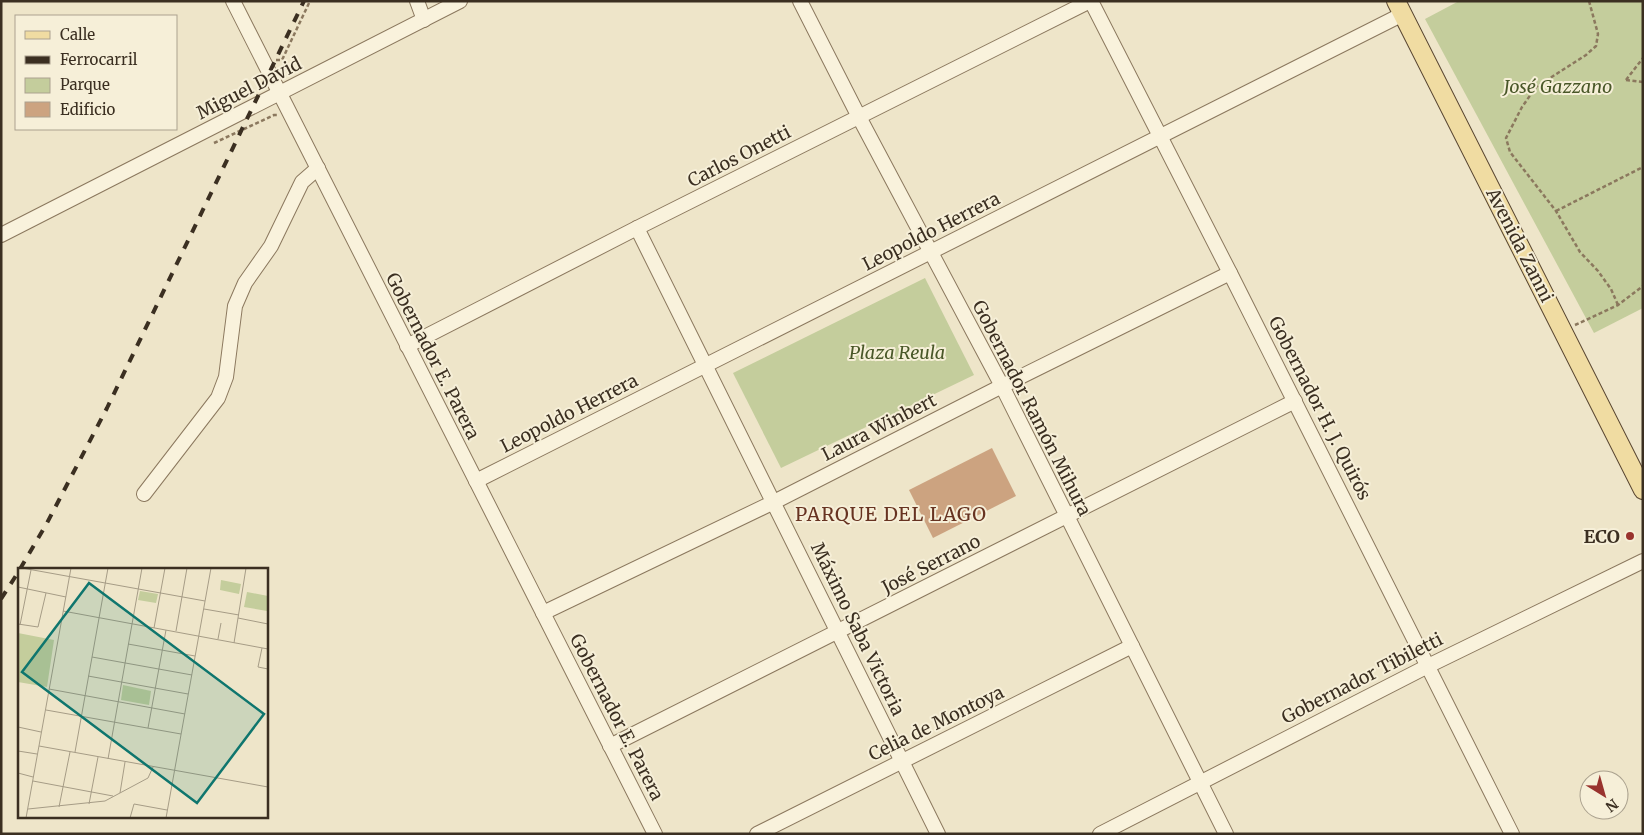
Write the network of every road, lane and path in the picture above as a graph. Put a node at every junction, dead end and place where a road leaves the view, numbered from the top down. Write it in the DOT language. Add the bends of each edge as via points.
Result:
graph roads {
  1 [pos="234,1"];
  2 [pos="310,1"];
  3 [pos="417,1"];
  4 [pos="460,1"];
  5 [pos="800,1"];
  6 [pos="1090,1"];
  7 [pos="1593,1"];
  8 [pos="1589,2"];
  9 [pos="1400,8"];
  10 [pos="424,20"];
  11 [pos="1643,58"];
  12 [pos="266,65"];
  13 [pos="1643,82"];
  14 [pos="280,93"];
  15 [pos="289,111"];
  16 [pos="859,117"];
  17 [pos="1160,135"];
  18 [pos="211,144"];
  19 [pos="1643,167"];
  20 [pos="318,168"];
  21 [pos="1556,211"];
  22 [pos="636,228"];
  23 [pos="1,235"];
  24 [pos="931,252"];
  25 [pos="1230,273"];
  26 [pos="1643,286"];
  27 [pos="1618,305"];
  28 [pos="1563,332"];
  29 [pos="407,346"];
  30 [pos="706,365"];
  31 [pos="1002,386"];
  32 [pos="1295,401"];
  33 [pos="476,481"];
  34 [pos="1643,490"];
  35 [pos="144,494"];
  36 [pos="774,502"];
  37 [pos="1068,516"];
  38 [pos="1643,561"];
  39 [pos="544,614"];
  40 [pos="839,632"];
  41 [pos="1132,646"];
  42 [pos="1428,666"];
  43 [pos="610,746"];
  44 [pos="902,760"];
  45 [pos="1200,782"];
  46 [pos="655,834"];
  47 [pos="757,834"];
  48 [pos="938,834"];
  49 [pos="1100,834"];
  50 [pos="1226,834"];
  51 [pos="1512,834"];
  1 -- 12 [label="street, Gobernador E. Parera"];
  2 -- 12 [label="path" via="282,60"];
  3 -- 10 [label="street"];
  4 -- 10 [label="street, Miguel David"];
  5 -- 16 [label="street, Gobernador Ramón Mihura"];
  6 -- 16 [label="street, Carlos Onetti"];
  6 -- 17 [label="street, Gobernador H. J. Quirós"];
  7 -- 8 [label="path"];
  8 -- 21 [label="path" via="1598,34 1596,46 1536,88 1506,138 1510,152"];
  9 -- 17 [label="street, Leopoldo Herrera"];
  9 -- 28 [label="main road, Avenida Zanni"];
  10 -- 14 [label="street, Miguel David"];
  11 -- 13 [label="path" via="1626,80"];
  12 -- 14 [label="street, Gobernador E. Parera"];
  14 -- 15 [label="street, Gobernador E. Parera"];
  14 -- 23 [label="street, Miguel David"];
  15 -- 18 [label="path"];
  15 -- 20 [label="street, Gobernador E. Parera"];
  16 -- 22 [label="street, Carlos Onetti"];
  16 -- 24 [label="street, Gobernador Ramón Mihura"];
  17 -- 24 [label="street, Leopoldo Herrera"];
  17 -- 25 [label="street, Gobernador H. J. Quirós"];
  19 -- 21 [label="path"];
  20 -- 29 [label="street, Gobernador E. Parera"];
  20 -- 35 [label="street" via="302,182 270,246 238,297 226,377 218,398"];
  21 -- 27 [label="path" via="1580,252 1611,289"];
  22 -- 29 [label="street, Carlos Onetti"];
  22 -- 30 [label="street, Máximo Saba Victoria"];
  24 -- 30 [label="street, Leopoldo Herrera"];
  24 -- 31 [label="street, Gobernador Ramón Mihura"];
  25 -- 31 [label="street, Laura Winbert"];
  25 -- 32 [label="street, Gobernador H. J. Quirós"];
  26 -- 27 [label="path"];
  27 -- 28 [label="path"];
  28 -- 34 [label="main road, Avenida Zanni"];
  29 -- 33 [label="street, Gobernador E. Parera"];
  30 -- 33 [label="street, Leopoldo Herrera"];
  30 -- 36 [label="street, Máximo Saba Victoria"];
  31 -- 36 [label="street, Laura Winbert"];
  31 -- 37 [label="street, Gobernador Ramón Mihura"];
  32 -- 37 [label="street, José Serrano"];
  32 -- 42 [label="street, Gobernador H. J. Quirós"];
  33 -- 39 [label="street, Gobernador E. Parera"];
  36 -- 39 [label="street, Laura Winbert"];
  36 -- 40 [label="street, Máximo Saba Victoria"];
  37 -- 40 [label="street, José Serrano"];
  37 -- 41 [label="street, Gobernador Ramón Mihura"];
  38 -- 42 [label="street, Gobernador Tibiletti"];
  39 -- 43 [label="street, Gobernador E. Parera"];
  40 -- 43 [label="street, José Serrano"];
  40 -- 44 [label="street, Máximo Saba Victoria"];
  41 -- 44 [label="street, Celia de Montoya"];
  41 -- 45 [label="street, Gobernador Ramón Mihura"];
  42 -- 45 [label="street, Gobernador Tibiletti"];
  42 -- 51 [label="street, Gobernador H. J. Quirós"];
  43 -- 46 [label="street, Gobernador E. Parera"];
  44 -- 47 [label="street, Celia de Montoya"];
  44 -- 48 [label="street, Máximo Saba Victoria"];
  45 -- 49 [label="street, Gobernador Tibiletti"];
  45 -- 50 [label="street, Gobernador Ramón Mihura"];
}
